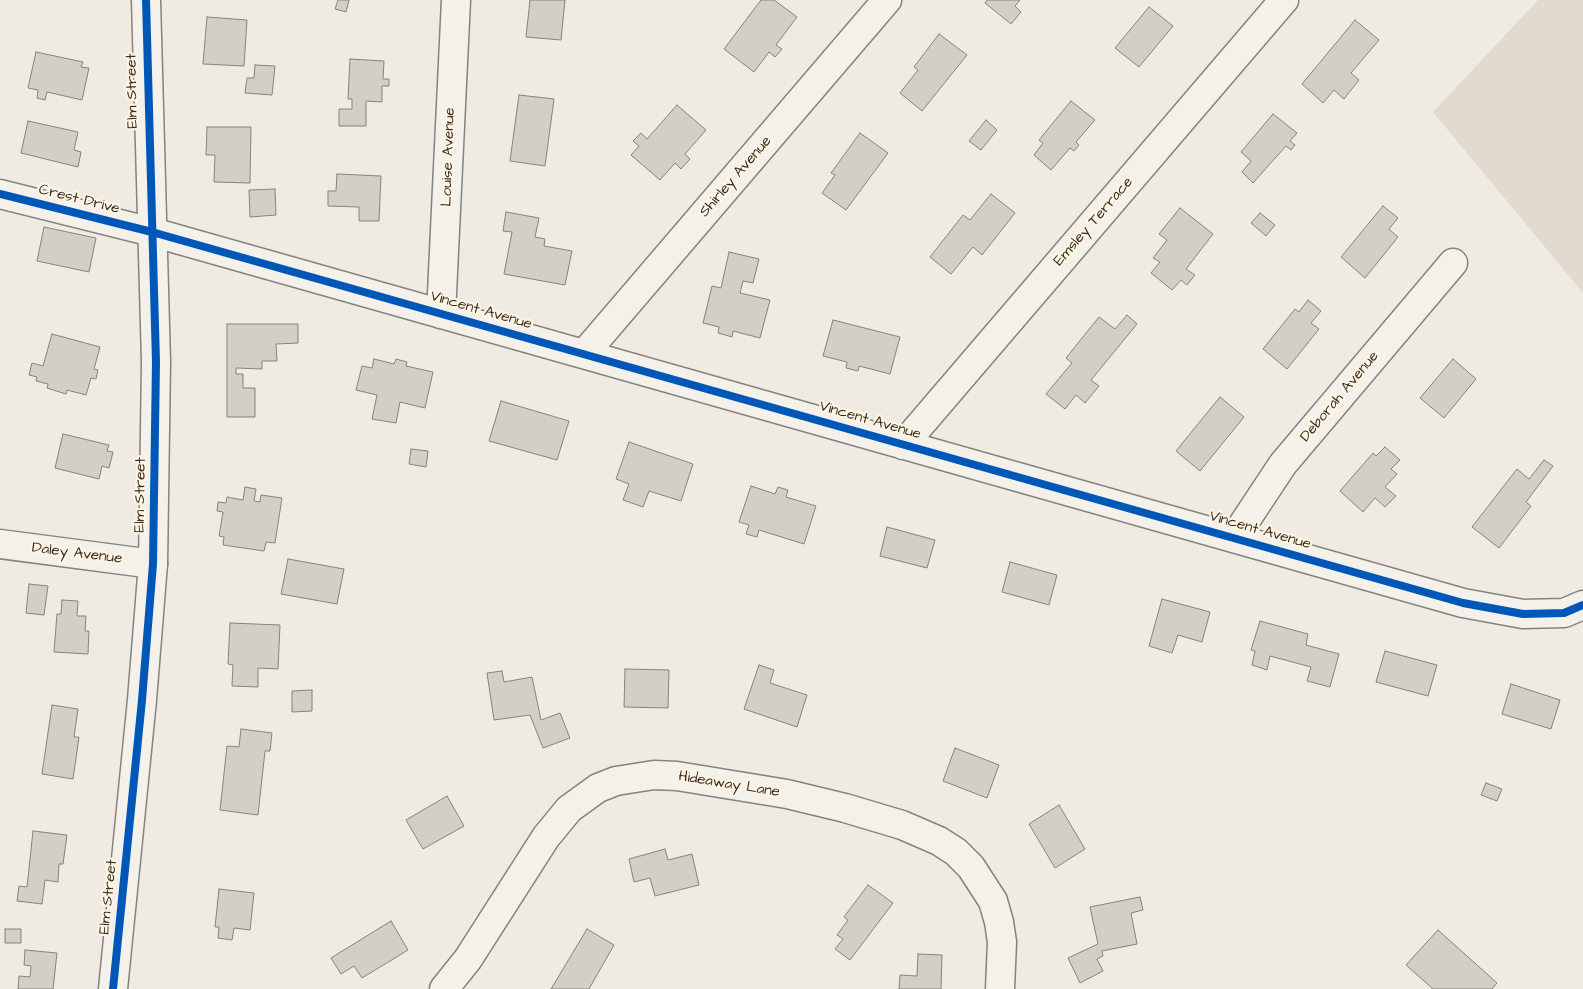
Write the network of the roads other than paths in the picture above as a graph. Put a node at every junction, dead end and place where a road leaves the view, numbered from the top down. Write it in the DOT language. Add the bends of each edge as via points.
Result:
graph roads {
  1 [pos="146,0"];
  2 [pos="456,0"];
  3 [pos="887,0"];
  4 [pos="1284,0"];
  5 [pos="0,194"];
  6 [pos="152,232"];
  7 [pos="1454,263"];
  8 [pos="441,314"];
  9 [pos="584,354"];
  10 [pos="904,445"];
  11 [pos="1234,538"];
  12 [pos="0,544"];
  13 [pos="153,564"];
  14 [pos="1583,606"];
  15 [pos="113,989"];
  16 [pos="444,989"];
  17 [pos="1000,989"];
  1 -- 6 [label="street, Elm Street"];
  2 -- 8 [label="street, Louise Avenue"];
  3 -- 9 [label="street, Shirley Avenue"];
  4 -- 10 [label="street, Emsley Terrace"];
  5 -- 6 [label="street, Crest Drive"];
  6 -- 8 [label="street, Vincent Avenue"];
  6 -- 13 [label="street, Elm Street" via="156,362"];
  7 -- 11 [label="street, Deborah Avenue" via="1283,464"];
  8 -- 9 [label="street, Vincent Avenue"];
  9 -- 10 [label="street, Vincent Avenue"];
  10 -- 11 [label="street, Vincent Avenue"];
  11 -- 14 [label="street, Vincent Avenue" via="1492,609 1544,614"];
  12 -- 13 [label="street, Daley Avenue"];
  13 -- 15 [label="street, Elm Street"];
  16 -- 17 [label="street, Hideaway Lane" via="468,959 546,837 570,809 598,788 616,781 654,775 787,794 892,822 938,840 971,867 993,901 1002,942"];
}
